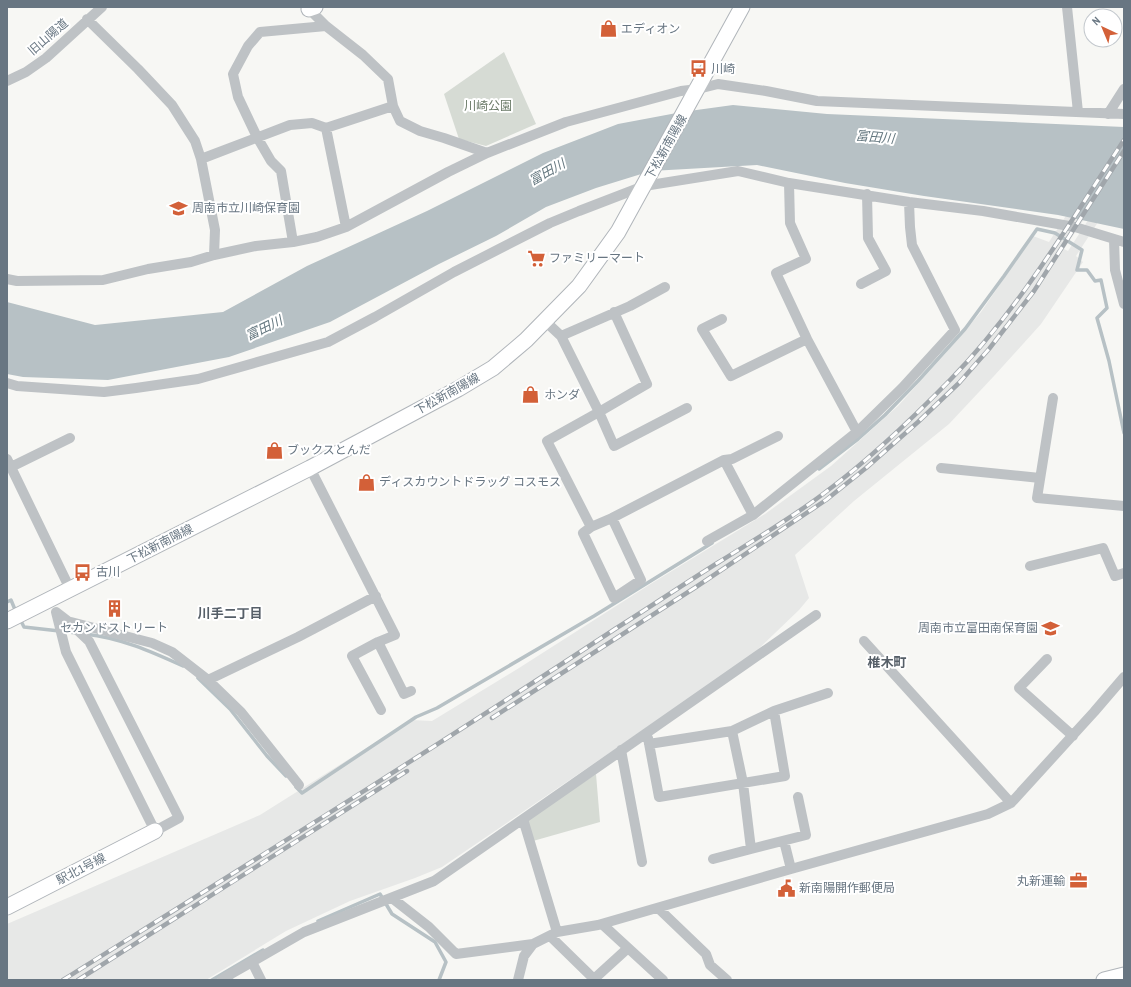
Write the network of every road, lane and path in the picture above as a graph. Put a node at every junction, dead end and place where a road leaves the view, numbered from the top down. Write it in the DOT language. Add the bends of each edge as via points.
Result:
graph roads {
  1 [pos="102,7"];
  2 [pos="742,7"];
  3 [pos="1067,7"];
  4 [pos="310,8"];
  5 [pos="87,19"];
  6 [pos="326,26"];
  7 [pos="7,81"];
  8 [pos="1124,89"];
  9 [pos="695,93"];
  10 [pos="393,106"];
  11 [pos="1078,112"];
  12 [pos="1108,114"];
  13 [pos="1124,114"];
  14 [pos="326,128"];
  15 [pos="257,137"];
  16 [pos="487,153"];
  17 [pos="201,159"];
  18 [pos="647,181"];
  19 [pos="789,183"];
  20 [pos="867,194"];
  21 [pos="909,202"];
  22 [pos="346,227"];
  23 [pos="1114,239"];
  24 [pos="293,242"];
  25 [pos="1124,242"];
  26 [pos="214,255"];
  27 [pos="7,279"];
  28 [pos="861,284"];
  29 [pos="665,287"];
  30 [pos="1124,304"];
  31 [pos="614,312"];
  32 [pos="722,319"];
  33 [pos="546,321"];
  34 [pos="561,336"];
  35 [pos="807,339"];
  36 [pos="7,384"];
  37 [pos="1053,398"];
  38 [pos="687,408"];
  39 [pos="599,412"];
  40 [pos="857,432"];
  41 [pos="778,436"];
  42 [pos="70,438"];
  43 [pos="724,460"];
  44 [pos="9,463"];
  45 [pos="310,468"];
  46 [pos="941,468"];
  47 [pos="1040,478"];
  48 [pos="1124,506"];
  49 [pos="753,515"];
  50 [pos="612,518"];
  51 [pos="591,527"];
  52 [pos="707,541"];
  53 [pos="1030,566"];
  54 [pos="1124,573"];
  55 [pos="70,590"];
  56 [pos="376,596"];
  57 [pos="53,606"];
  58 [pos="816,615"];
  59 [pos="7,621"];
  60 [pos="69,622"];
  61 [pos="864,641"];
  62 [pos="378,642"];
  63 [pos="1047,659"];
  64 [pos="1124,677"];
  65 [pos="208,680"];
  66 [pos="411,691"];
  67 [pos="828,692"];
  68 [pos="381,710"];
  69 [pos="774,711"];
  70 [pos="732,731"];
  71 [pos="647,732"];
  72 [pos="1073,736"];
  73 [pos="649,744"];
  74 [pos="621,750"];
  75 [pos="743,783"];
  76 [pos="299,785"];
  77 [pos="798,797"];
  78 [pos="1011,803"];
  79 [pos="523,819"];
  80 [pos="155,831"];
  81 [pos="784,841"];
  82 [pos="751,849"];
  83 [pos="713,859"];
  84 [pos="642,862"];
  85 [pos="791,869"];
  86 [pos="392,898"];
  87 [pos="7,907"];
  88 [pos="658,908"];
  89 [pos="602,924"];
  90 [pos="554,934"];
  91 [pos="533,944"];
  92 [pos="628,948"];
  93 [pos="252,962"];
  94 [pos="1124,974"];
  95 [pos="233,977"];
  96 [pos="594,979"];
  97 [pos="222,980"];
  98 [pos="261,980"];
  99 [pos="518,980"];
  100 [pos="663,980"];
  101 [pos="727,980"];
  102 [pos="1104,980"];
  1 -- 5 [label="street, 旧山陽道"];
  2 -- 9 [label="main road, 下松新南陽線"];
  3 -- 11 [label="street"];
  4 -- 6 [label="street"];
  5 -- 7 [label="street, 旧山陽道" via="46,58"];
  5 -- 17 [label="street" via="172,105 195,141"];
  6 -- 10 [label="street" via="388,79"];
  6 -- 15 [label="street" via="260,32 248,46 233,74 238,97"];
  8 -- 12 [label="street"];
  9 -- 11 [label="street" via="718,84 817,101"];
  9 -- 16 [label="street" via="681,91 566,122"];
  9 -- 18 [label="main road, 下松新南陽線"];
  10 -- 14 [label="street"];
  10 -- 16 [label="street" via="400,122"];
  11 -- 12 [label="street"];
  12 -- 13 [label="street"];
  14 -- 15 [label="street" via="312,123 290,125"];
  14 -- 22 [label="street"];
  15 -- 17 [label="street"];
  15 -- 24 [label="street" via="271,161 281,171"];
  16 -- 22 [label="street"];
  17 -- 26 [label="street" via="215,230"];
  18 -- 19 [label="street" via="738,171"];
  18 -- 33 [label="main road, 下松新南陽線" via="599,261 580,286"];
  18 -- 36 [label="street" via="544,227 454,272 328,342 198,379 136,388 104,392"];
  19 -- 20 [label="street"];
  19 -- 35 [label="street" via="790,223 806,259 776,273"];
  20 -- 21 [label="street"];
  20 -- 28 [label="street" via="868,238 886,271"];
  21 -- 23 [label="street" via="983,211 1075,227"];
  21 -- 40 [label="street" via="912,245 955,330"];
  22 -- 24 [label="street"];
  23 -- 25 [label="street"];
  23 -- 30 [label="street" via="1115,270"];
  24 -- 26 [label="street" via="256,246"];
  26 -- 27 [label="street" via="103,280"];
  29 -- 31 [label="street"];
  31 -- 34 [label="street"];
  31 -- 39 [label="street" via="647,384"];
  32 -- 35 [label="street" via="702,329 731,376"];
  33 -- 34 [label="street"];
  33 -- 45 [label="main road, 下松新南陽線" via="493,368"];
  34 -- 39 [label="street"];
  35 -- 40 [label="street"];
  37 -- 47 [label="street"];
  38 -- 39 [label="street" via="614,446"];
  39 -- 51 [label="street" via="547,441"];
  40 -- 49 [label="street"];
  41 -- 43 [label="street" via="732,459"];
  42 -- 44 [label="street"];
  43 -- 49 [label="street"];
  43 -- 50 [label="street"];
  44 -- 55 [label="street"];
  45 -- 55 [label="main road, 下松新南陽線"];
  45 -- 56 [label="street"];
  46 -- 47 [label="street"];
  47 -- 48 [label="street" via="1037,498"];
  49 -- 52 [label="street"];
  50 -- 51 [label="street"];
  50 -- 51 [label="street" via="641,580 614,598 583,533"];
  53 -- 54 [label="street" via="1103,548 1115,576"];
  55 -- 57 [label="main road, 下松新南陽線"];
  56 -- 62 [label="street" via="395,635"];
  56 -- 65 [label="street" via="298,638"];
  57 -- 59 [label="main road, 下松新南陽線"];
  57 -- 60 [label="street"];
  57 -- 80 [label="street" via="66,652"];
  58 -- 71 [label="street"];
  60 -- 65 [label="street" via="152,643 172,652"];
  60 -- 80 [label="street" via="89,641 179,818"];
  61 -- 78 [label="street"];
  62 -- 66 [label="street" via="404,694"];
  62 -- 68 [label="street" via="352,656"];
  63 -- 72 [label="street" via="1019,688"];
  64 -- 72 [label="street"];
  65 -- 76 [label="street" via="241,712"];
  67 -- 69 [label="street"];
  69 -- 70 [label="street"];
  69 -- 75 [label="street" via="785,776"];
  70 -- 73 [label="street"];
  70 -- 75 [label="street"];
  71 -- 73 [label="street"];
  71 -- 74 [label="street"];
  72 -- 78 [label="street"];
  73 -- 75 [label="street" via="659,797"];
  74 -- 79 [label="street"];
  74 -- 84 [label="street"];
  75 -- 82 [label="street"];
  77 -- 81 [label="street" via="806,835"];
  78 -- 85 [label="street" via="988,814"];
  79 -- 86 [label="street" via="434,881"];
  79 -- 90 [label="street"];
  80 -- 87 [label="main road, 駅北1号線"];
  81 -- 82 [label="street"];
  81 -- 85 [label="street"];
  82 -- 83 [label="street"];
  85 -- 88 [label="street"];
  86 -- 91 [label="street" via="429,927 456,954"];
  86 -- 93 [label="street" via="304,932"];
  88 -- 89 [label="street"];
  88 -- 101 [label="street" via="706,954 710,965"];
  89 -- 90 [label="street"];
  89 -- 92 [label="street"];
  90 -- 91 [label="street"];
  90 -- 96 [label="street"];
  91 -- 99 [label="street" via="524,956"];
  92 -- 96 [label="street"];
  92 -- 100 [label="street"];
  93 -- 95 [label="street"];
  93 -- 98 [label="street"];
  94 -- 102 [label="main road"];
  95 -- 97 [label="street"];
}
